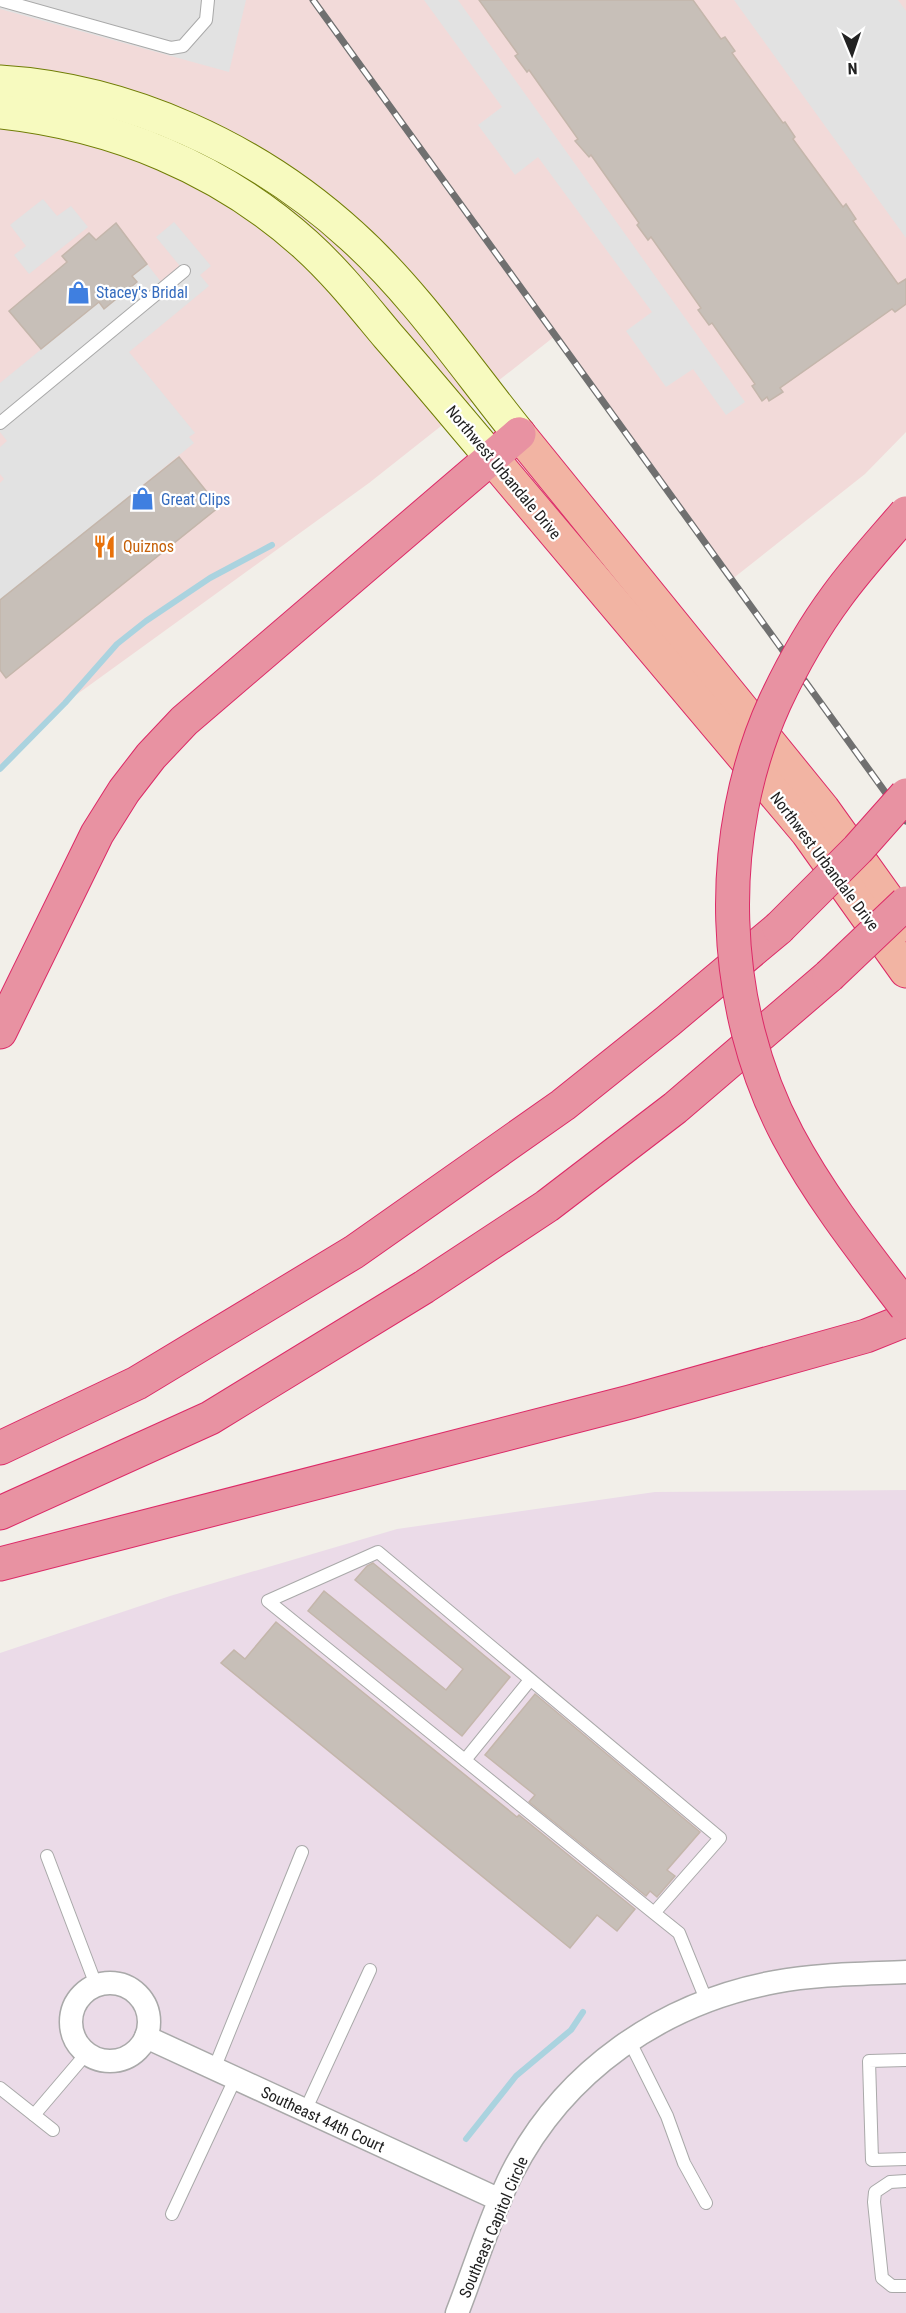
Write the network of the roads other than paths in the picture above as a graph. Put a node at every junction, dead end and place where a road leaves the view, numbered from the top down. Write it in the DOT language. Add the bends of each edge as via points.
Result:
graph roads {
  1 [pos="0,0"];
  2 [pos="200,0"];
  3 [pos="208,0"];
  4 [pos="206,20"];
  5 [pos="0,82"];
  6 [pos="0,112"];
  7 [pos="184,271"];
  8 [pos="0,423"];
  9 [pos="519,434"];
  10 [pos="491,457"];
  11 [pos="906,513"];
  12 [pos="906,795"];
  13 [pos="906,903"];
  14 [pos="906,925"];
  15 [pos="906,971"];
  16 [pos="0,1032"];
  17 [pos="906,1307"];
  18 [pos="906,1320"];
  19 [pos="0,1448"];
  20 [pos="0,1513"];
  21 [pos="0,1564"];
  22 [pos="530,1680"];
  23 [pos="465,1760"];
  24 [pos="302,1852"];
  25 [pos="47,1856"];
  26 [pos="654,1913"];
  27 [pos="370,1970"];
  28 [pos="906,1972"];
  29 [pos="96,1985"];
  30 [pos="707,2002"];
  31 [pos="146,2037"];
  32 [pos="629,2040"];
  33 [pos="86,2055"];
  34 [pos="906,2060"];
  35 [pos="214,2069"];
  36 [pos="235,2079"];
  37 [pos="0,2088"];
  38 [pos="305,2111"];
  39 [pos="34,2115"];
  40 [pos="53,2130"];
  41 [pos="906,2158"];
  42 [pos="906,2181"];
  43 [pos="500,2200"];
  44 [pos="706,2203"];
  45 [pos="172,2214"];
  46 [pos="906,2286"];
  47 [pos="457,2313"];
  1 -- 4 [label="lane" via="171,48 183,46"];
  2 -- 4 [label="lane"];
  3 -- 4 [label="lane"];
  5 -- 9 [label="main road, Northwest Urbandale Drive" via="60,90 131,108 214,141 262,168 309,200 386,269"];
  6 -- 10 [label="main road, Northwest Urbandale Drive" via="71,123 129,140 187,164 266,212 339,278"];
  7 -- 8 [label="lane"];
  9 -- 10 [label="highway"];
  9 -- 14 [label="highway, Northwest Urbandale Drive" via="823,809"];
  10 -- 15 [label="highway, Northwest Urbandale Drive" via="807,832"];
  10 -- 16 [label="highway" via="184,722 151,756 97,834"];
  11 -- 17 [label="highway, bridge" via="836,597 775,702 742,804 733,873 738,987 756,1063 810,1176"];
  12 -- 19 [label="highway, bridge" via="778,928 563,1105 354,1252 137,1383"];
  13 -- 20 [label="highway, bridge" via="829,976 675,1108 547,1206 424,1287 210,1418"];
  18 -- 21 [label="highway" via="866,1336 619,1405"];
  22 -- 23 [label="lane"];
  22 -- 23 [label="lane" via="378,1552 268,1601"];
  22 -- 26 [label="lane" via="720,1838"];
  23 -- 26 [label="lane"];
  24 -- 35 [label="lane"];
  25 -- 29 [label="lane"];
  26 -- 30 [label="lane" via="679,1933"];
  27 -- 38 [label="lane"];
  28 -- 30 [label="street, Southeast Capitol Circle" via="775,1982"];
  29 -- 31 [label="street" via="122,1984 134,1991 148,2012"];
  29 -- 33 [label="street" via="79,1997 70,2017 73,2038"];
  30 -- 32 [label="street, Southeast Capitol Circle"];
  31 -- 33 [label="street" via="136,2052 120,2060 103,2061"];
  31 -- 35 [label="street, Southeast 44th Court"];
  32 -- 43 [label="street, Southeast Capitol Circle" via="574,2086 550,2113 529,2143"];
  32 -- 44 [label="lane"];
  33 -- 39 [label="lane"];
  34 -- 41 [label="lane" via="869,2061 872,2160"];
  35 -- 36 [label="street, Southeast 44th Court"];
  36 -- 38 [label="street, Southeast 44th Court"];
  36 -- 45 [label="lane"];
  37 -- 39 [label="lane"];
  38 -- 43 [label="street, Southeast 44th Court"];
  39 -- 40 [label="lane"];
  42 -- 46 [label="lane" via="890,2182 875,2192 874,2202 882,2278 892,2286"];
  43 -- 47 [label="street, Southeast Capitol Circle"];
}
